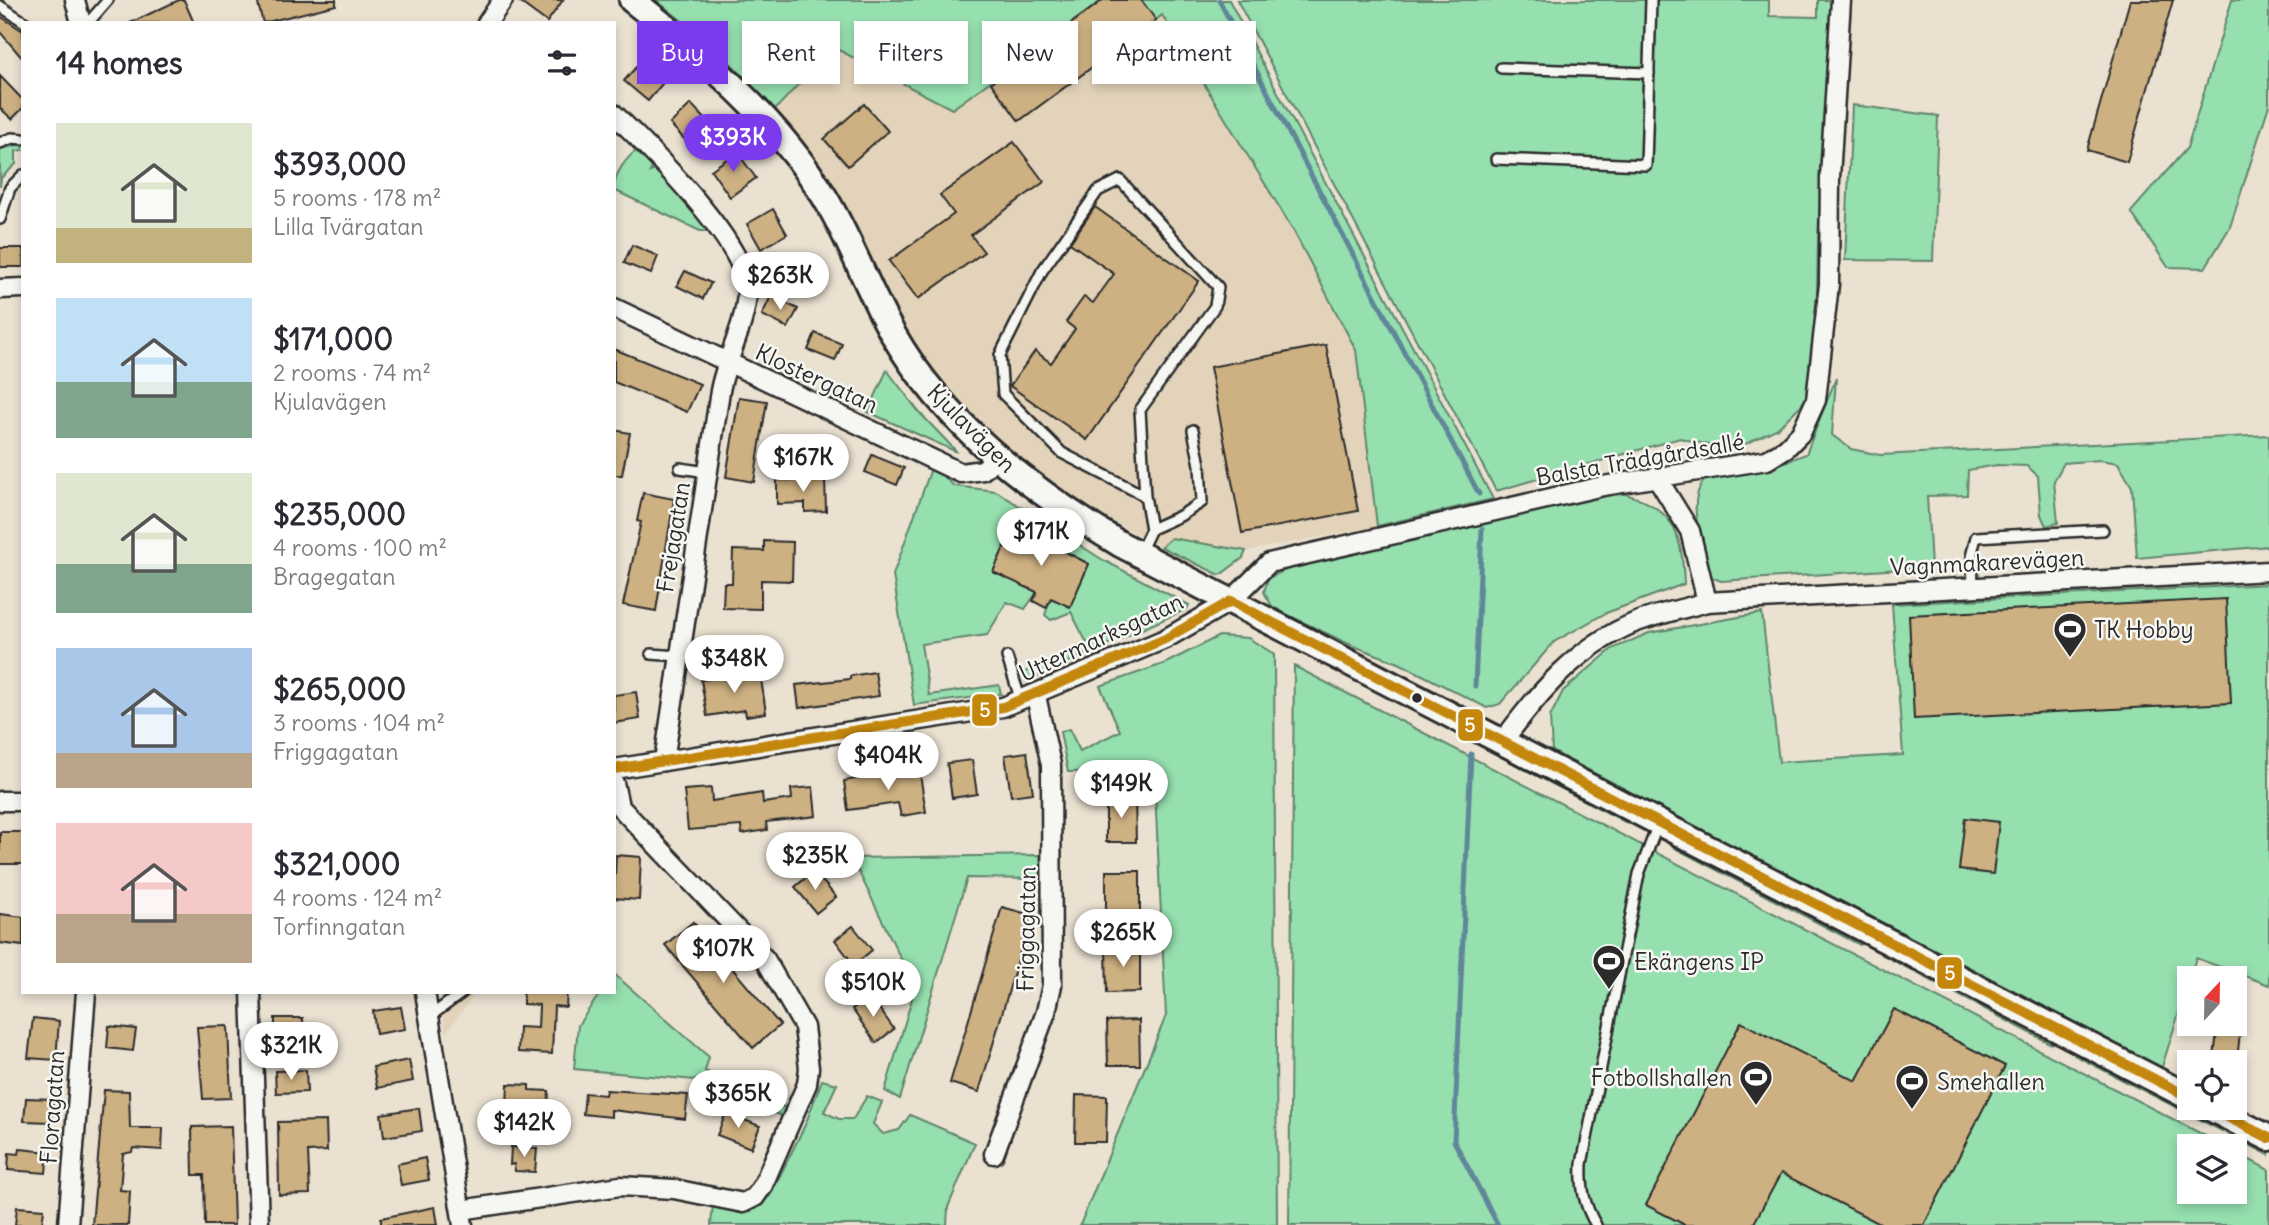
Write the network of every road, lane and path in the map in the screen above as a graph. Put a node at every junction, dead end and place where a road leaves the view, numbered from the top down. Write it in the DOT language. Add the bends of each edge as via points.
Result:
graph roads {
  1 [pos="75,0"];
  2 [pos="108,0"];
  3 [pos="503,0"];
  4 [pos="632,0"];
  5 [pos="1651,0"];
  6 [pos="1841,0"];
  7 [pos="0,5"];
  8 [pos="23,21"];
  9 [pos="80,21"];
  10 [pos="90,21"];
  11 [pos="492,21"];
  12 [pos="1501,68"];
  13 [pos="1649,73"];
  14 [pos="616,116"];
  15 [pos="630,130"];
  16 [pos="21,139"];
  17 [pos="616,140"];
  18 [pos="0,143"];
  19 [pos="1496,159"];
  20 [pos="21,176"];
  21 [pos="0,219"];
  22 [pos="21,288"];
  23 [pos="0,289"];
  24 [pos="616,309"];
  25 [pos="726,362"];
  26 [pos="1193,430"];
  27 [pos="997,456"];
  28 [pos="680,468"];
  29 [pos="707,472"];
  30 [pos="1656,476"];
  31 [pos="1145,496"];
  32 [pos="1151,529"];
  33 [pos="2103,530"];
  34 [pos="1139,554"];
  35 [pos="2269,571"];
  36 [pos="1973,588"];
  37 [pos="1231,601"];
  38 [pos="1707,602"];
  39 [pos="651,653"];
  40 [pos="679,656"];
  41 [pos="1007,657"];
  42 [pos="1029,698"];
  43 [pos="1503,741"];
  44 [pos="664,761"];
  45 [pos="616,769"];
  46 [pos="616,792"];
  47 [pos="0,801"];
  48 [pos="21,801"];
  49 [pos="1659,822"];
  50 [pos="86,994"];
  51 [pos="251,994"];
  52 [pos="425,994"];
  53 [pos="460,994"];
  54 [pos="429,1017"];
  55 [pos="2177,1091"];
  56 [pos="2234,1120"];
  57 [pos="2269,1138"];
  58 [pos="994,1154"];
  59 [pos="462,1218"];
  60 [pos="68,1225"];
  61 [pos="259,1225"];
  62 [pos="1596,1225"];
  1 -- 9 [label="street"];
  2 -- 10 [label="lane"];
  3 -- 11 [label="street"];
  4 -- 27 [label="street, Kjulavägen" via="741,93 790,149 824,196 894,336 927,385"];
  5 -- 13 [label="lane"];
  6 -- 30 [label="street, Balsta Trädgårdsallé" via="1825,337 1810,417 1786,448 1767,460"];
  7 -- 8 [label="lane"];
  12 -- 13 [label="lane"];
  13 -- 19 [label="lane" via="1646,164"];
  14 -- 15 [label="street, Frejagatan"];
  15 -- 17 [label="street"];
  15 -- 25 [label="street, Frejagatan" via="691,193 744,272 745,305"];
  16 -- 18 [label="lane"];
  20 -- 21 [label="lane" via="10,188"];
  22 -- 23 [label="street"];
  24 -- 25 [label="street, Klostergatan"];
  25 -- 27 [label="street, Klostergatan" via="961,473 983,471"];
  25 -- 29 [label="street, Frejagatan"];
  26 -- 32 [label="lane" via="1202,502"];
  27 -- 34 [label="street, Kjulavägen" via="1070,514"];
  28 -- 29 [label="lane"];
  29 -- 40 [label="street, Frejagatan"];
  30 -- 37 [label="street, Balsta Trädgårdsallé" via="1279,560 1256,572"];
  30 -- 38 [label="street" via="1690,531"];
  31 -- 31 [label="lane" via="1140,410 1215,306 1218,287 1120,180 1098,191 1042,271 1000,355 1003,394 1062,453"];
  31 -- 32 [label="lane"];
  32 -- 34 [label="lane"];
  33 -- 36 [label="lane" via="1976,537"];
  34 -- 37 [label="street, Kjulavägen"];
  35 -- 36 [label="street, Vagnmakarevägen"];
  36 -- 38 [label="street, Vagnmakarevägen"];
  37 -- 42 [label="street, Uttermarksgatan" via="1166,639"];
  37 -- 43 [label="street, Kjulavägen"];
  38 -- 43 [label="street, Vagnmakarevägen" via="1635,623 1596,642 1536,696"];
  39 -- 40 [label="lane"];
  40 -- 44 [label="street, Frejagatan"];
  41 -- 42 [label="lane"];
  42 -- 44 [label="street, Uttermarksgatan" via="1003,707"];
  42 -- 58 [label="street, Friggagatan" via="1051,765 1052,985"];
  43 -- 49 [label="street, Kjulavägen"];
  44 -- 45 [label="street, Uttermarksgatan"];
  46 -- 59 [label="street" via="619,806 765,959 804,1027 807,1084 763,1185 755,1197 743,1203 674,1189 620,1186"];
  47 -- 48 [label="street"];
  49 -- 55 [label="street, Kjulavägen"];
  49 -- 62 [label="lane" via="1639,874 1582,1164 1584,1197"];
  50 -- 60 [label="street, Floragatan"];
  51 -- 61 [label="street"];
  52 -- 54 [label="street"];
  53 -- 54 [label="lane"];
  54 -- 59 [label="street"];
  56 -- 57 [label="street"];
}
